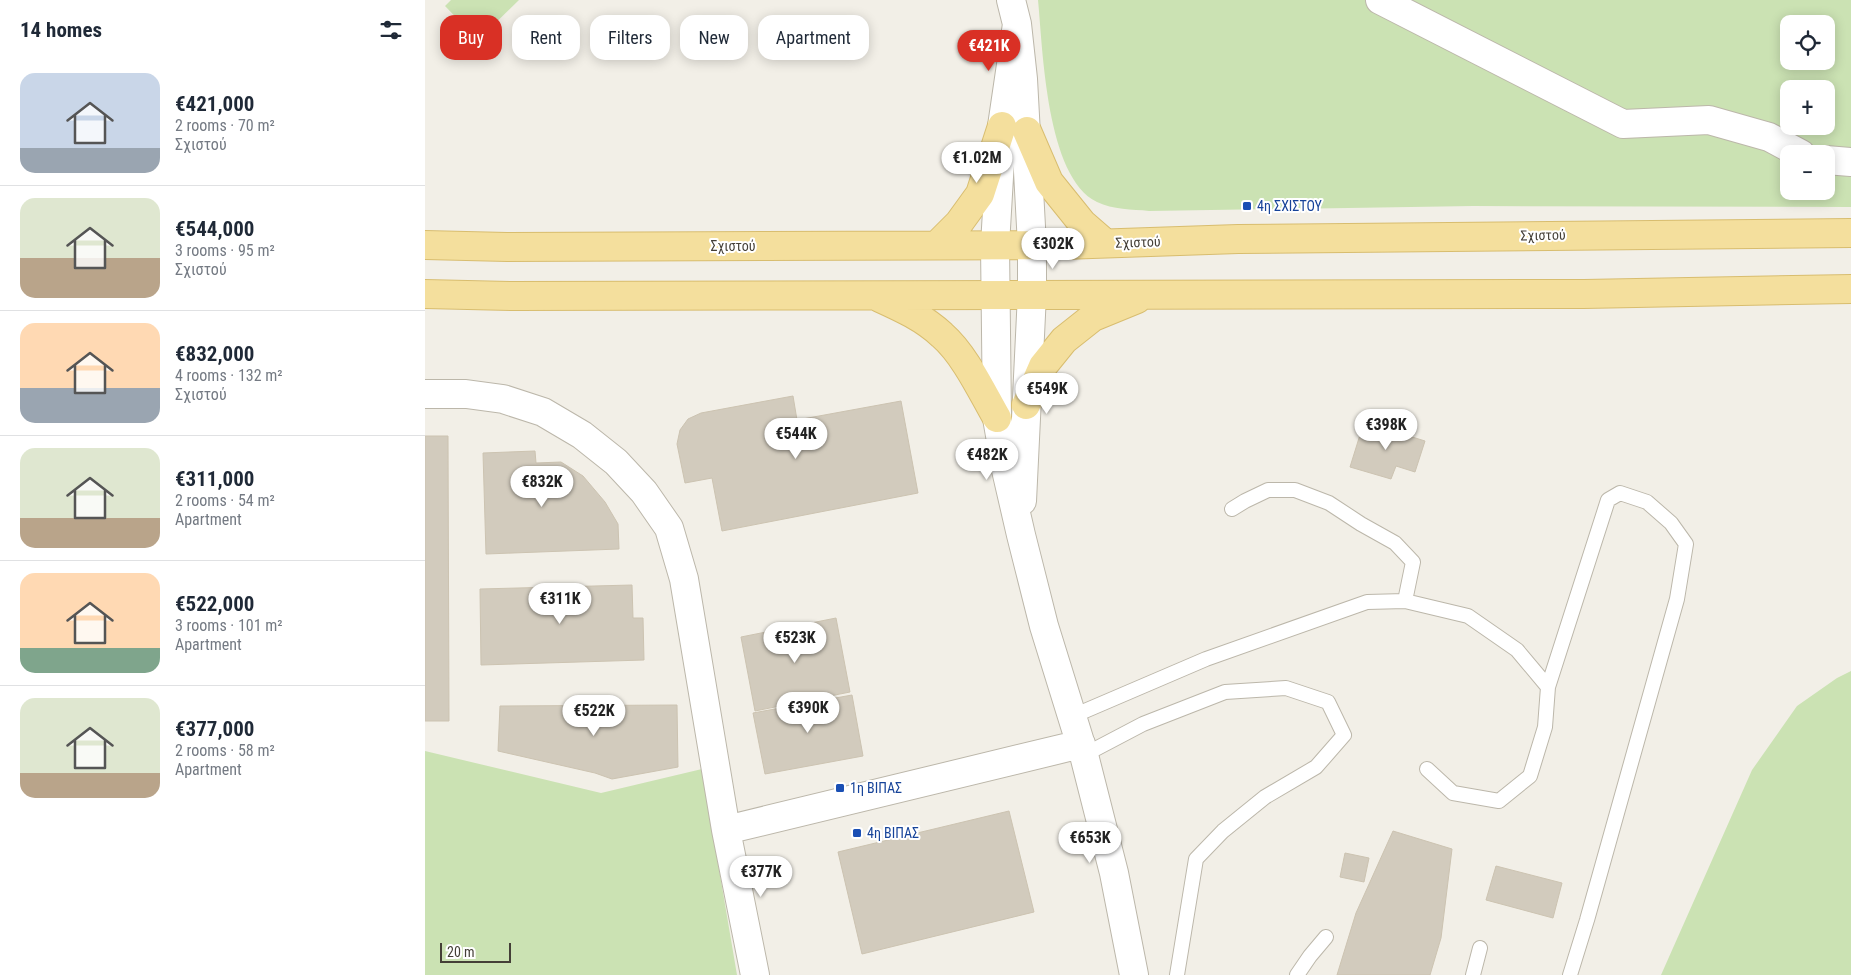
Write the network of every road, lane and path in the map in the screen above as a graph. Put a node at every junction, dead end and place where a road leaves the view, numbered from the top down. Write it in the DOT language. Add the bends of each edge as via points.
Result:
graph roads {
  1 [pos="1380,0"];
  2 [pos="1014,12"];
  3 [pos="1015,128"];
  4 [pos="1784,145"];
  5 [pos="1835,161"];
  6 [pos="1851,162"];
  7 [pos="1851,232"];
  8 [pos="1105,243"];
  9 [pos="425,245"];
  10 [pos="937,245"];
  11 [pos="995,245"];
  12 [pos="1032,245"];
  13 [pos="1851,289"];
  14 [pos="425,294"];
  15 [pos="871,294"];
  16 [pos="995,294"];
  17 [pos="1032,294"];
  18 [pos="1149,294"];
  19 [pos="425,394"];
  20 [pos="1026,405"];
  21 [pos="997,418"];
  22 [pos="1232,510"];
  23 [pos="1021,535"];
  24 [pos="1405,600"];
  25 [pos="1547,688"];
  26 [pos="1073,716"];
  27 [pos="1083,749"];
  28 [pos="1427,769"];
  29 [pos="726,830"];
  30 [pos="1326,937"];
  31 [pos="1480,948"];
  32 [pos="755,975"];
  33 [pos="1134,975"];
  34 [pos="1177,975"];
  35 [pos="1297,975"];
  36 [pos="1473,975"];
  37 [pos="1570,975"];
  1 -- 4 [label="street" via="1623,124 1709,120 1769,137"];
  2 -- 3 [label="street"];
  3 -- 8 [label="main road" via="1049,182 1082,223"];
  3 -- 10 [label="main road" via="980,194 959,223"];
  3 -- 11 [label="street"];
  3 -- 12 [label="street"];
  5 -- 6 [label="street"];
  7 -- 8 [label="main road, Σχιστού"];
  8 -- 12 [label="main road, Σχιστού"];
  9 -- 10 [label="main road, Σχιστού"];
  10 -- 11 [label="main road, Σχιστού"];
  11 -- 12 [label="main road, Σχιστού"];
  11 -- 16 [label="street"];
  12 -- 17 [label="street"];
  13 -- 18 [label="main road" via="1584,294"];
  14 -- 15 [label="main road"];
  15 -- 16 [label="main road"];
  15 -- 21 [label="main road" via="911,312 943,335 966,364"];
  16 -- 17 [label="main road"];
  16 -- 21 [label="street"];
  17 -- 18 [label="main road"];
  17 -- 20 [label="street"];
  18 -- 20 [label="main road" via="1093,317 1064,340 1043,366"];
  19 -- 29 [label="street" via="503,398 543,412 582,435 616,462 644,492 669,528 684,579"];
  20 -- 23 [label="street"];
  21 -- 23 [label="street"];
  22 -- 24 [label="lane" via="1268,490 1295,490 1329,503 1395,543 1413,562"];
  23 -- 26 [label="street" via="1044,626"];
  24 -- 25 [label="lane" via="1468,616 1517,650"];
  24 -- 26 [label="lane" via="1367,602 1206,659"];
  25 -- 28 [label="lane" via="1545,727 1530,776 1499,801 1453,793"];
  25 -- 37 [label="lane" via="1608,500 1620,493 1647,502 1671,523 1686,544 1677,599"];
  26 -- 27 [label="street"];
  27 -- 29 [label="street"];
  27 -- 33 [label="street" via="1114,873"];
  27 -- 34 [label="lane" via="1225,692 1287,688 1328,702 1343,735 1316,767 1265,797 1223,831 1196,859"];
  29 -- 32 [label="street"];
  30 -- 35 [label="lane"];
  31 -- 36 [label="lane"];
}
